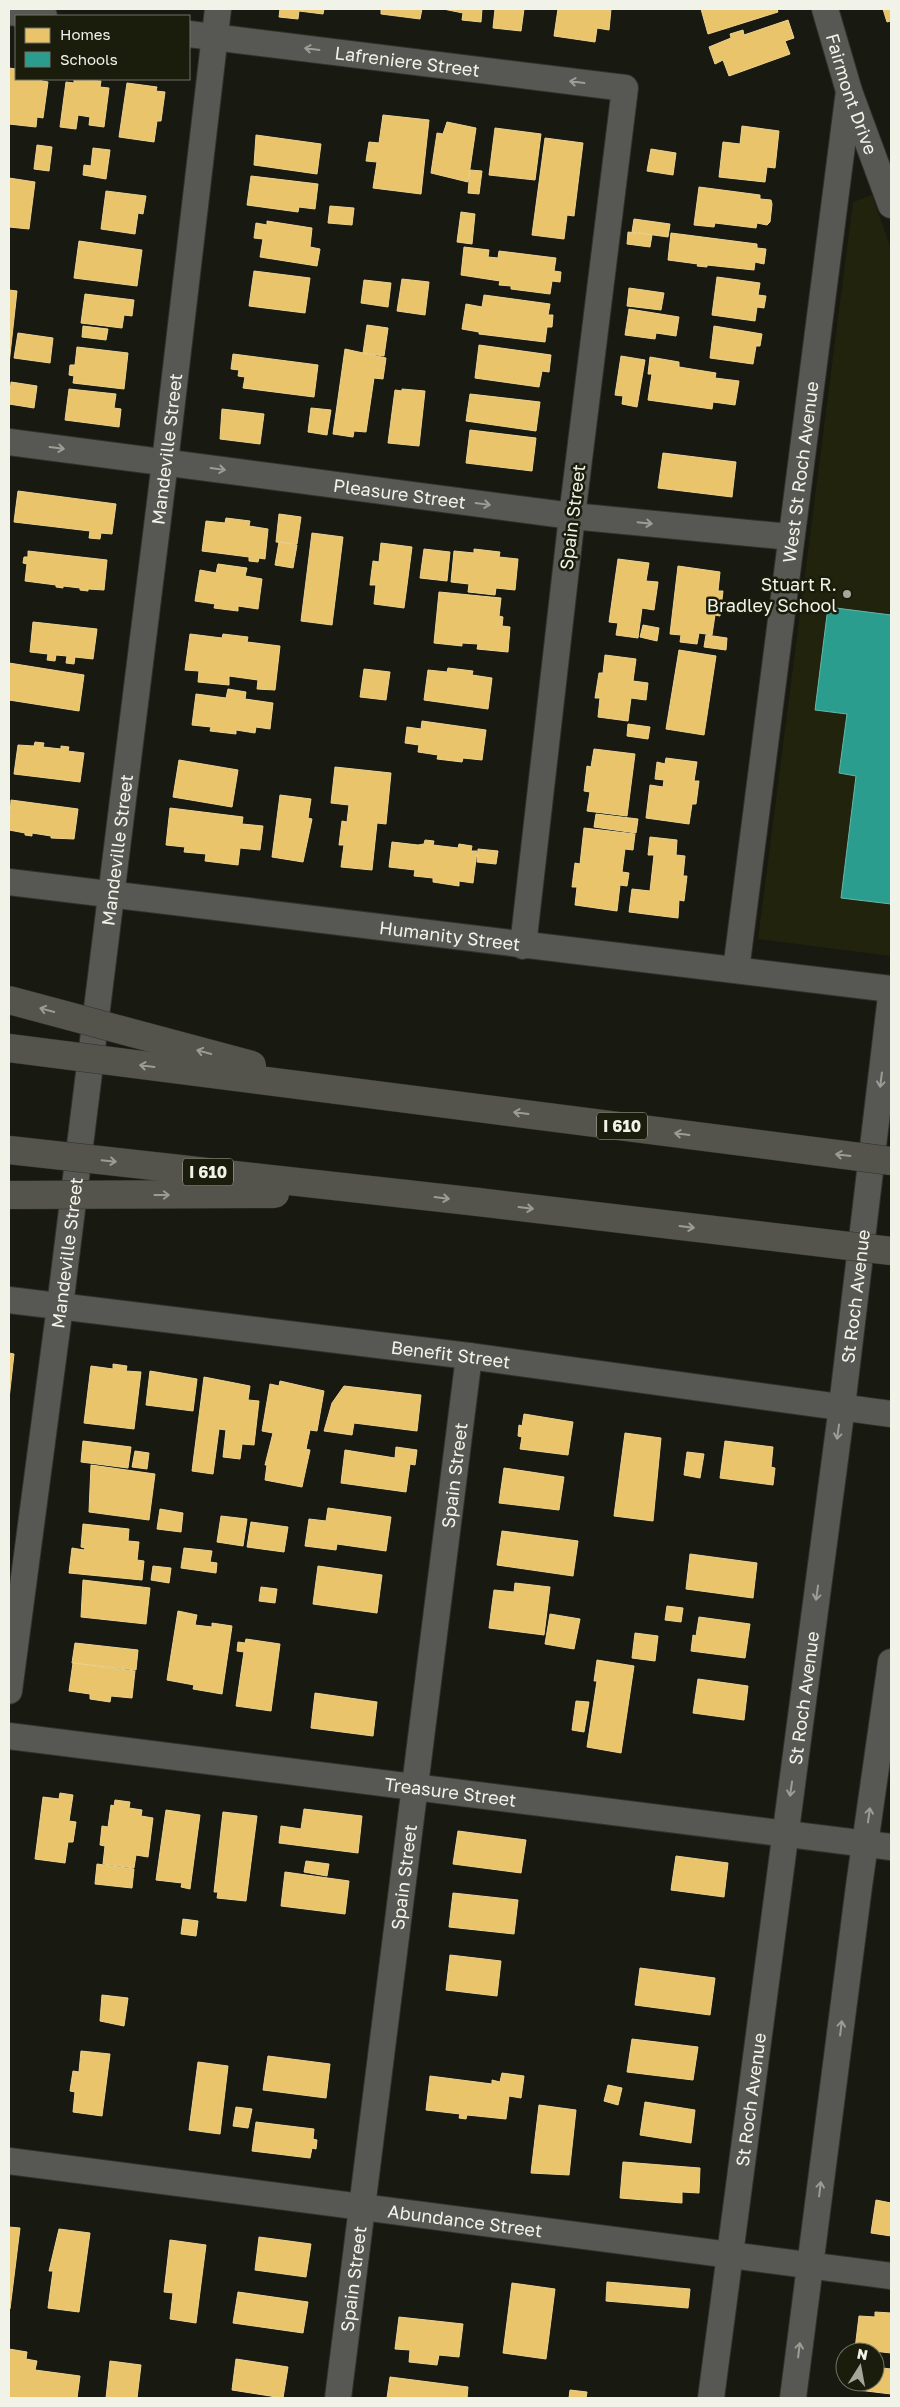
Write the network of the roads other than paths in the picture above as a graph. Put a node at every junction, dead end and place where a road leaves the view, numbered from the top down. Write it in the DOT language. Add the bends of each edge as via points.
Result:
graph roads {
  1 [pos="218,9"];
  2 [pos="825,9"];
  3 [pos="9,12"];
  4 [pos="35,15"];
  5 [pos="190,34"];
  6 [pos="214,38"];
  7 [pos="625,88"];
  8 [pos="849,91"];
  9 [pos="891,205"];
  10 [pos="9,442"];
  11 [pos="165,462"];
  12 [pos="572,516"];
  13 [pos="790,537"];
  14 [pos="9,882"];
  15 [pos="110,894"];
  16 [pos="523,946"];
  17 [pos="736,970"];
  18 [pos="891,989"];
  19 [pos="891,996"];
  20 [pos="9,1000"];
  21 [pos="9,1048"];
  22 [pos="352,1092"];
  23 [pos="9,1150"];
  24 [pos="891,1161"];
  25 [pos="406,1194"];
  26 [pos="9,1195"];
  27 [pos="891,1251"];
  28 [pos="9,1300"];
  29 [pos="60,1306"];
  30 [pos="469,1356"];
  31 [pos="842,1406"];
  32 [pos="891,1414"];
  33 [pos="891,1662"];
  34 [pos="9,1691"];
  35 [pos="9,1736"];
  36 [pos="416,1787"];
  37 [pos="785,1833"];
  38 [pos="865,1843"];
  39 [pos="891,1847"];
  40 [pos="9,2161"];
  41 [pos="360,2206"];
  42 [pos="730,2254"];
  43 [pos="810,2265"];
  44 [pos="891,2276"];
  45 [pos="338,2398"];
  46 [pos="711,2398"];
  47 [pos="792,2398"];
  1 -- 6 [label="street, Mandeville Street"];
  2 -- 8 [label="street, Fairmont Drive"];
  3 -- 4 [label="street"];
  5 -- 6 [label="street, Lafreniere Street"];
  7 -- 6 [label="street, Lafreniere Street, one-way"];
  6 -- 11 [label="street, Mandeville Street"];
  7 -- 12 [label="street, Spain Street"];
  8 -- 9 [label="street, Fairmont Drive"];
  8 -- 13 [label="street, West St Roch Avenue"];
  10 -- 11 [label="street, Pleasure Street, one-way"];
  11 -- 12 [label="street, Pleasure Street, one-way"];
  11 -- 15 [label="street, Mandeville Street"];
  12 -- 13 [label="street, Pleasure Street, one-way"];
  12 -- 16 [label="street, Spain Street"];
  13 -- 17 [label="street, West St Roch Avenue"];
  14 -- 15 [label="street, Humanity Street"];
  15 -- 16 [label="street, Humanity Street"];
  15 -- 29 [label="street, Mandeville Street"];
  16 -- 17 [label="street, Humanity Street"];
  17 -- 18 [label="street, Humanity Street"];
  19 -- 31 [label="street, St Roch Avenue, one-way"];
  22 -- 20 [label="highway, one-way, bridge"];
  22 -- 21 [label="highway, I 610, one-way, bridge"];
  24 -- 22 [label="highway, I 610, one-way, bridge"];
  23 -- 25 [label="highway, I 610, one-way, bridge"];
  26 -- 25 [label="highway, one-way, bridge"];
  25 -- 27 [label="highway, I 610, one-way, bridge"];
  28 -- 29 [label="street, Benefit Street"];
  29 -- 30 [label="street, Benefit Street"];
  29 -- 34 [label="street, Mandeville Street"];
  30 -- 31 [label="street, Benefit Street"];
  30 -- 36 [label="street, Spain Street"];
  31 -- 32 [label="street, Benefit Street"];
  31 -- 37 [label="street, St Roch Avenue, one-way"];
  38 -- 33 [label="street, one-way"];
  35 -- 36 [label="street, Treasure Street"];
  36 -- 37 [label="street, Treasure Street"];
  36 -- 41 [label="street, Spain Street"];
  37 -- 38 [label="street, Treasure Street"];
  37 -- 42 [label="street, St Roch Avenue"];
  38 -- 39 [label="street, Treasure Street"];
  43 -- 38 [label="street, one-way"];
  40 -- 41 [label="street, Abundance Street"];
  41 -- 42 [label="street, Abundance Street"];
  41 -- 45 [label="street, Spain Street"];
  42 -- 43 [label="street, Abundance Street"];
  42 -- 46 [label="street, St Roch Avenue"];
  43 -- 44 [label="street, Abundance Street"];
  47 -- 43 [label="street, one-way"];
}
